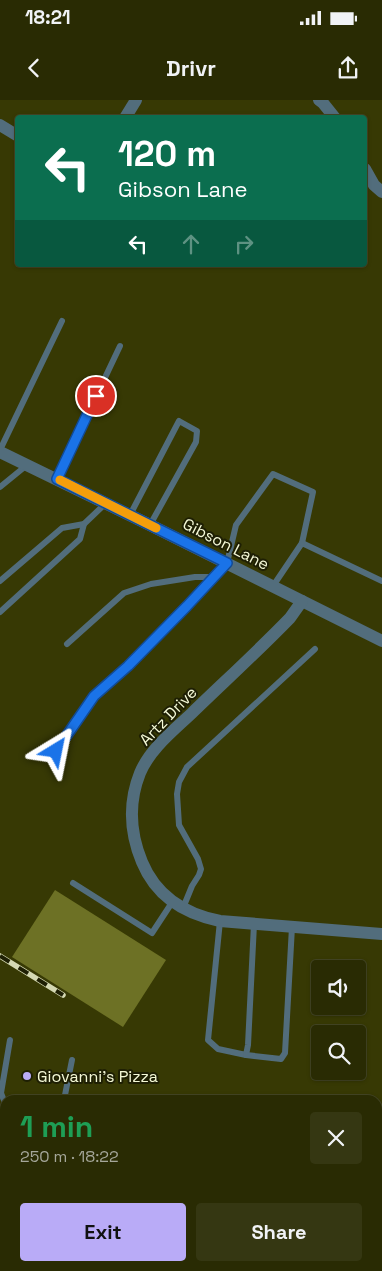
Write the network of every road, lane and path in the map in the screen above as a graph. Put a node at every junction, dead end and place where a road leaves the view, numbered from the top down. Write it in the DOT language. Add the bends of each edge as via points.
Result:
graph roads {
  1 [pos="136,100"];
  2 [pos="322,101"];
  3 [pos="127,115"];
  4 [pos="332,115"];
  5 [pos="0,125"];
  6 [pos="15,134"];
  7 [pos="367,172"];
  8 [pos="382,192"];
  9 [pos="62,321"];
  10 [pos="120,346"];
  11 [pos="0,450"];
  12 [pos="27,465"];
  13 [pos="57,479"];
  14 [pos="0,487"];
  15 [pos="106,503"];
  16 [pos="130,515"];
  17 [pos="84,524"];
  18 [pos="150,524"];
  19 [pos="302,542"];
  20 [pos="227,563"];
  21 [pos="214,577"];
  22 [pos="0,581"];
  23 [pos="382,581"];
  24 [pos="273,586"];
  25 [pos="302,600"];
  26 [pos="0,612"];
  27 [pos="382,641"];
  28 [pos="67,644"];
  29 [pos="315,649"];
  30 [pos="56,751"];
  31 [pos="73,883"];
  32 [pos="178,905"];
  33 [pos="220,921"];
  34 [pos="254,924"];
  35 [pos="292,926"];
  36 [pos="382,934"];
  37 [pos="10,1040"];
  38 [pos="246,1055"];
  39 [pos="72,1060"];
  40 [pos="1,1095"];
  41 [pos="65,1095"];
  42 [pos="117,1271"];
  43 [pos="130,1271"];
  1 -- 3 [label="street"];
  2 -- 4 [label="street"];
  5 -- 6 [label="street"];
  7 -- 8 [label="street"];
  9 -- 11 [label="lane"];
  10 -- 13 [label="lane"];
  11 -- 12 [label="street, Gibson Lane"];
  12 -- 13 [label="street, Gibson Lane"];
  12 -- 14 [label="lane"];
  13 -- 15 [label="street, Gibson Lane"];
  15 -- 16 [label="street, Gibson Lane"];
  15 -- 17 [label="lane"];
  16 -- 18 [label="street, Gibson Lane"];
  16 -- 18 [label="lane" via="179,421 197,431 196,442"];
  17 -- 22 [label="lane" via="62,528"];
  17 -- 26 [label="lane" via="80,539"];
  18 -- 20 [label="street, Gibson Lane"];
  19 -- 20 [label="lane" via="314,492 273,474 236,525"];
  19 -- 23 [label="lane"];
  19 -- 24 [label="lane"];
  20 -- 21 [label="lane"];
  20 -- 24 [label="street, Gibson Lane"];
  21 -- 28 [label="lane" via="152,584 124,593"];
  21 -- 30 [label="lane" via="128,666 94,696"];
  24 -- 25 [label="street, Gibson Lane"];
  25 -- 27 [label="street, Gibson Lane"];
  25 -- 32 [label="street, Artz Drive" via="270,639 148,758 135,786 132,819 138,852 153,882"];
  29 -- 32 [label="lane" via="187,767 177,794 179,825 201,869"];
  31 -- 32 [label="lane" via="152,933"];
  32 -- 33 [label="street, Artz Drive" via="205,918"];
  33 -- 34 [label="street, Artz Drive"];
  33 -- 38 [label="lane" via="208,1040 218,1049"];
  34 -- 35 [label="street, Artz Drive"];
  34 -- 38 [label="lane"];
  35 -- 36 [label="street, Artz Drive"];
  35 -- 38 [label="lane" via="285,1053 281,1058"];
  37 -- 40 [label="lane"];
  39 -- 41 [label="lane"];
  42 -- 43 [label="lane"];
}
